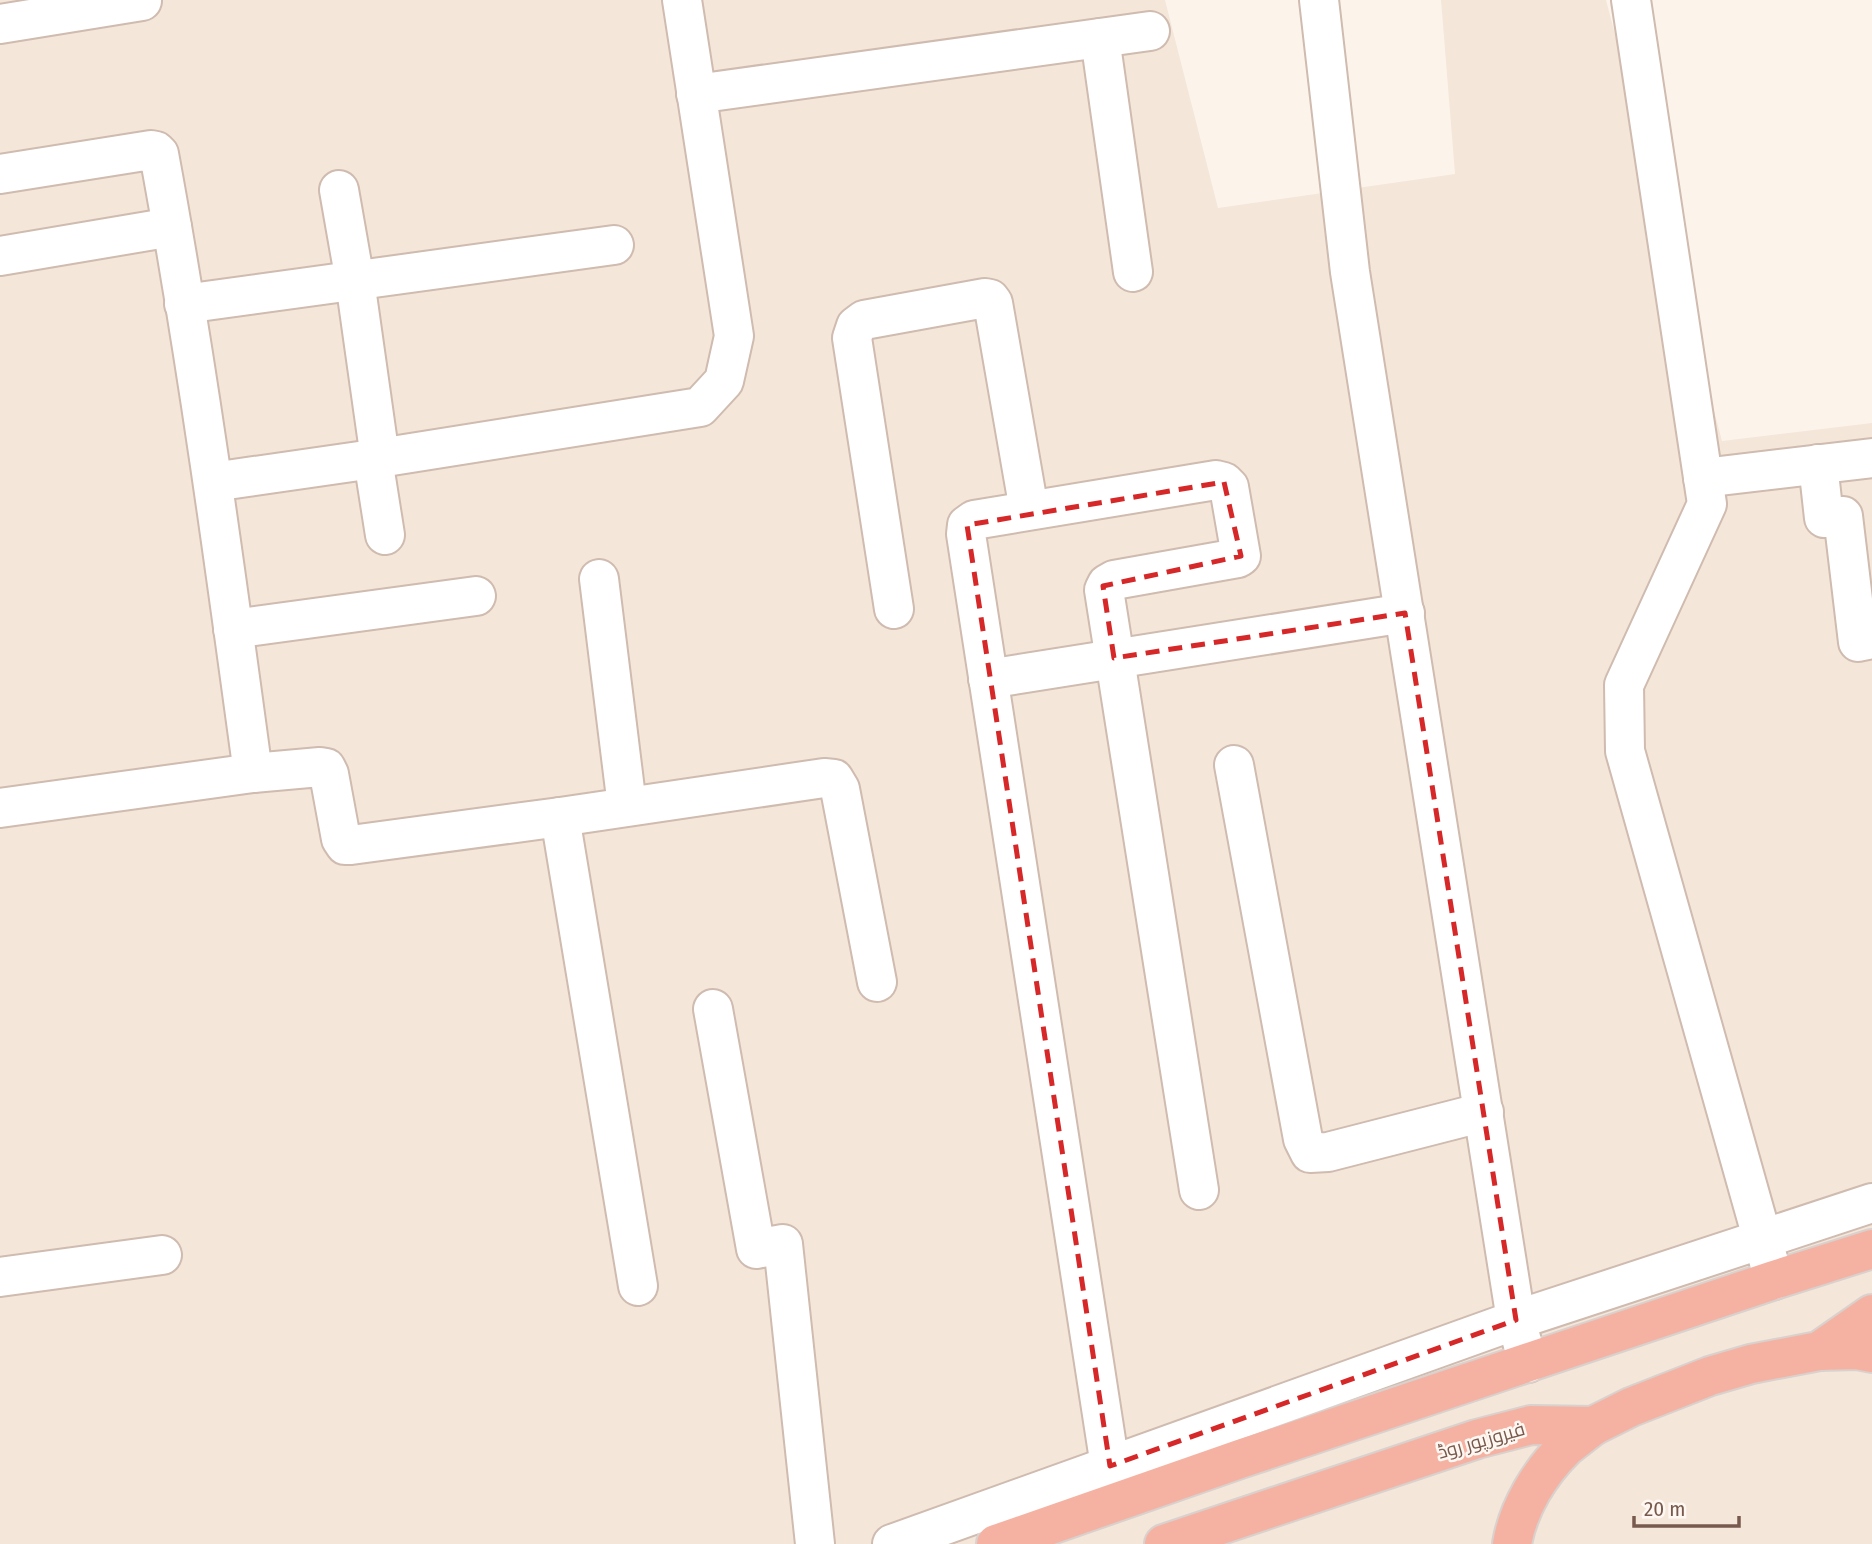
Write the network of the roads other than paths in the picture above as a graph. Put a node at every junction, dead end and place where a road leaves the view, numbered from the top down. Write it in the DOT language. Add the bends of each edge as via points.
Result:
graph roads {
  1 [pos="682,0"];
  2 [pos="1319,0"];
  3 [pos="1631,0"];
  4 [pos="142,1"];
  5 [pos="0,24"];
  6 [pos="1150,31"];
  7 [pos="1100,38"];
  8 [pos="696,94"];
  9 [pos="0,174"];
  10 [pos="339,190"];
  11 [pos="172,227"];
  12 [pos="614,246"];
  13 [pos="0,256"];
  14 [pos="1133,272"];
  15 [pos="355,281"];
  16 [pos="184,304"];
  17 [pos="1872,457"];
  18 [pos="377,458"];
  19 [pos="1818,464"];
  20 [pos="1703,478"];
  21 [pos="214,482"];
  22 [pos="1029,510"];
  23 [pos="385,535"];
  24 [pos="599,579"];
  25 [pos="475,596"];
  26 [pos="894,609"];
  27 [pos="1405,613"];
  28 [pos="233,629"];
  29 [pos="1872,639"];
  30 [pos="1114,658"];
  31 [pos="988,679"];
  32 [pos="1234,765"];
  33 [pos="253,774"];
  34 [pos="627,806"];
  35 [pos="0,808"];
  36 [pos="560,817"];
  37 [pos="877,982"];
  38 [pos="713,1009"];
  39 [pos="1484,1112"];
  40 [pos="1199,1190"];
  41 [pos="1872,1203"];
  42 [pos="1763,1239"];
  43 [pos="1872,1249"];
  44 [pos="162,1255"];
  45 [pos="0,1277"];
  46 [pos="1774,1280"];
  47 [pos="638,1286"];
  48 [pos="1872,1314"];
  49 [pos="1516,1320"];
  50 [pos="1819,1350"];
  51 [pos="1872,1353"];
  52 [pos="1528,1363"];
  53 [pos="1593,1426"];
  54 [pos="1110,1466"];
  55 [pos="815,1544"];
  56 [pos="892,1544"];
  57 [pos="996,1544"];
  58 [pos="1164,1544"];
  59 [pos="1512,1544"];
  1 -- 8 [label="street"];
  2 -- 27 [label="street" via="1350,272"];
  3 -- 20 [label="street"];
  4 -- 5 [label="street"];
  6 -- 7 [label="street"];
  7 -- 8 [label="street"];
  7 -- 14 [label="street"];
  8 -- 18 [label="street" via="734,336 724,381 700,407"];
  9 -- 11 [label="street" via="156,151"];
  10 -- 15 [label="street"];
  11 -- 13 [label="street"];
  11 -- 16 [label="street"];
  12 -- 15 [label="street"];
  15 -- 16 [label="street"];
  15 -- 18 [label="street"];
  16 -- 21 [label="street"];
  17 -- 19 [label="street"];
  18 -- 21 [label="street"];
  18 -- 23 [label="street"];
  19 -- 20 [label="street"];
  19 -- 29 [label="street" via="1824,518 1843,516 1858,642"];
  20 -- 42 [label="street" via="1707,505 1624,685 1625,751"];
  21 -- 28 [label="street"];
  22 -- 26 [label="street" via="990,299 864,320 852,338"];
  22 -- 30 [label="street" via="1216,480 1229,487 1241,556 1107,584 1104,590"];
  22 -- 31 [label="street" via="967,525"];
  24 -- 34 [label="street"];
  25 -- 28 [label="street"];
  27 -- 30 [label="street"];
  27 -- 39 [label="street"];
  28 -- 33 [label="street"];
  30 -- 31 [label="street"];
  30 -- 40 [label="street"];
  31 -- 54 [label="street"];
  32 -- 39 [label="street" via="1303,1139 1310,1153"];
  33 -- 35 [label="street"];
  33 -- 36 [label="street" via="326,768 345,845"];
  34 -- 36 [label="street"];
  34 -- 37 [label="street" via="834,779 840,789"];
  36 -- 47 [label="street"];
  38 -- 55 [label="street" via="756,1249 783,1244"];
  39 -- 49 [label="street"];
  41 -- 42 [label="street"];
  42 -- 46 [label="street"];
  42 -- 49 [label="street"];
  43 -- 46 [label="highway"];
  44 -- 45 [label="street"];
  46 -- 52 [label="highway"];
  48 -- 50 [label="highway, فیروزپور روڈ"];
  49 -- 52 [label="street"];
  49 -- 54 [label="street"];
  50 -- 51 [label="highway"];
  50 -- 53 [label="highway, فیروزپور روڈ" via="1710,1376"];
  52 -- 57 [label="highway"];
  53 -- 58 [label="highway, فیروزپور روڈ" via="1531,1425 1477,1439"];
  53 -- 59 [label="highway" via="1543,1474 1525,1504"];
  54 -- 56 [label="street"];
}
